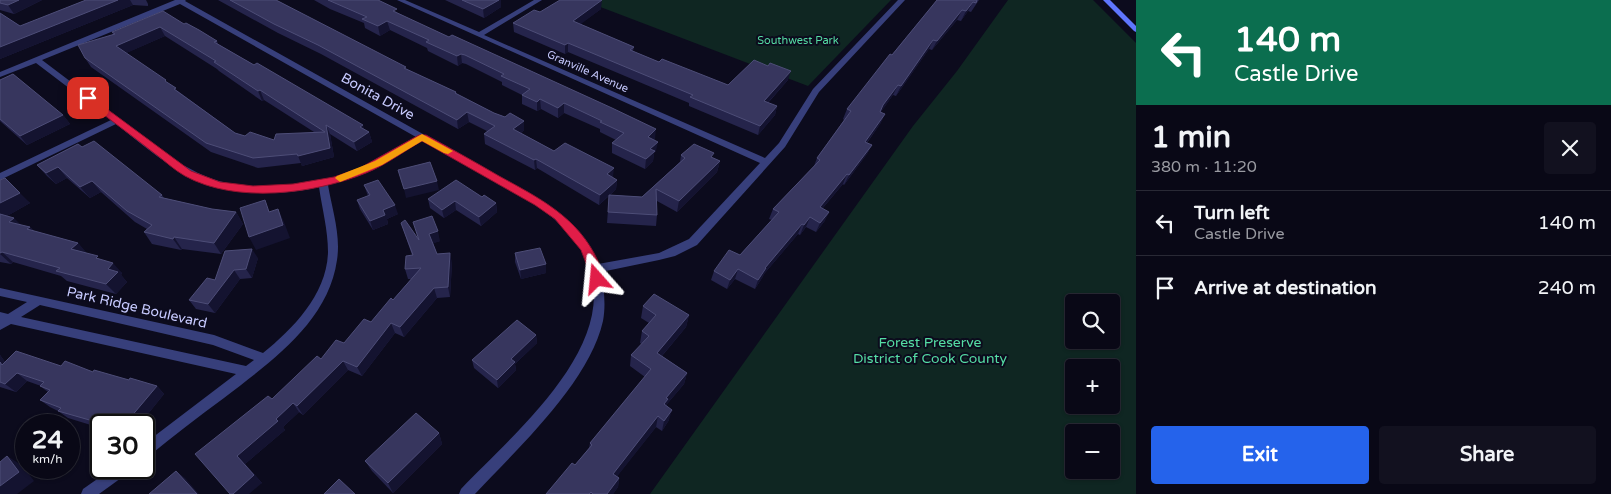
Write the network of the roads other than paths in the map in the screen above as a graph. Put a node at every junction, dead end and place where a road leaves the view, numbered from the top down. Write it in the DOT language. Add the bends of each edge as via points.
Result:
graph roads {
  1 [pos="181,0"];
  2 [pos="400,0"];
  3 [pos="539,0"];
  4 [pos="902,0"];
  5 [pos="1106,0"];
  6 [pos="1136,30"];
  7 [pos="479,35"];
  8 [pos="37,60"];
  9 [pos="0,75"];
  10 [pos="117,120"];
  11 [pos="422,137"];
  12 [pos="767,163"];
  13 [pos="0,177"];
  14 [pos="324,183"];
  15 [pos="596,269"];
  16 [pos="0,292"];
  17 [pos="39,300"];
  18 [pos="3,320"];
  19 [pos="264,359"];
  20 [pos="248,372"];
  21 [pos="155,444"];
  22 [pos="108,479"];
  23 [pos="88,494"];
  24 [pos="466,494"];
  1 -- 8 [label="street"];
  1 -- 11 [label="street, Bonita Drive"];
  2 -- 7 [label="street, Granville Avenue"];
  3 -- 7 [label="street"];
  4 -- 12 [label="street" via="816,91 789,136"];
  5 -- 6 [label="main road"];
  7 -- 12 [label="street, Granville Avenue"];
  8 -- 9 [label="street"];
  8 -- 10 [label="street"];
  10 -- 13 [label="street"];
  10 -- 14 [label="street" via="188,173 219,185 253,189"];
  11 -- 14 [label="street" via="364,170"];
  11 -- 15 [label="street, Bonita Drive" via="559,216 586,248"];
  12 -- 15 [label="street" via="701,234 681,250"];
  14 -- 19 [label="street" via="333,260 327,282 304,319"];
  15 -- 24 [label="street, Bonita Drive" via="599,310 595,330 582,356 553,400"];
  16 -- 17 [label="street, Park Ridge Boulevard"];
  17 -- 18 [label="street"];
  17 -- 19 [label="street, Park Ridge Boulevard" via="214,340"];
  18 -- 20 [label="street"];
  19 -- 20 [label="street"];
  20 -- 21 [label="street"];
  22 -- 23 [label="street"];
}
